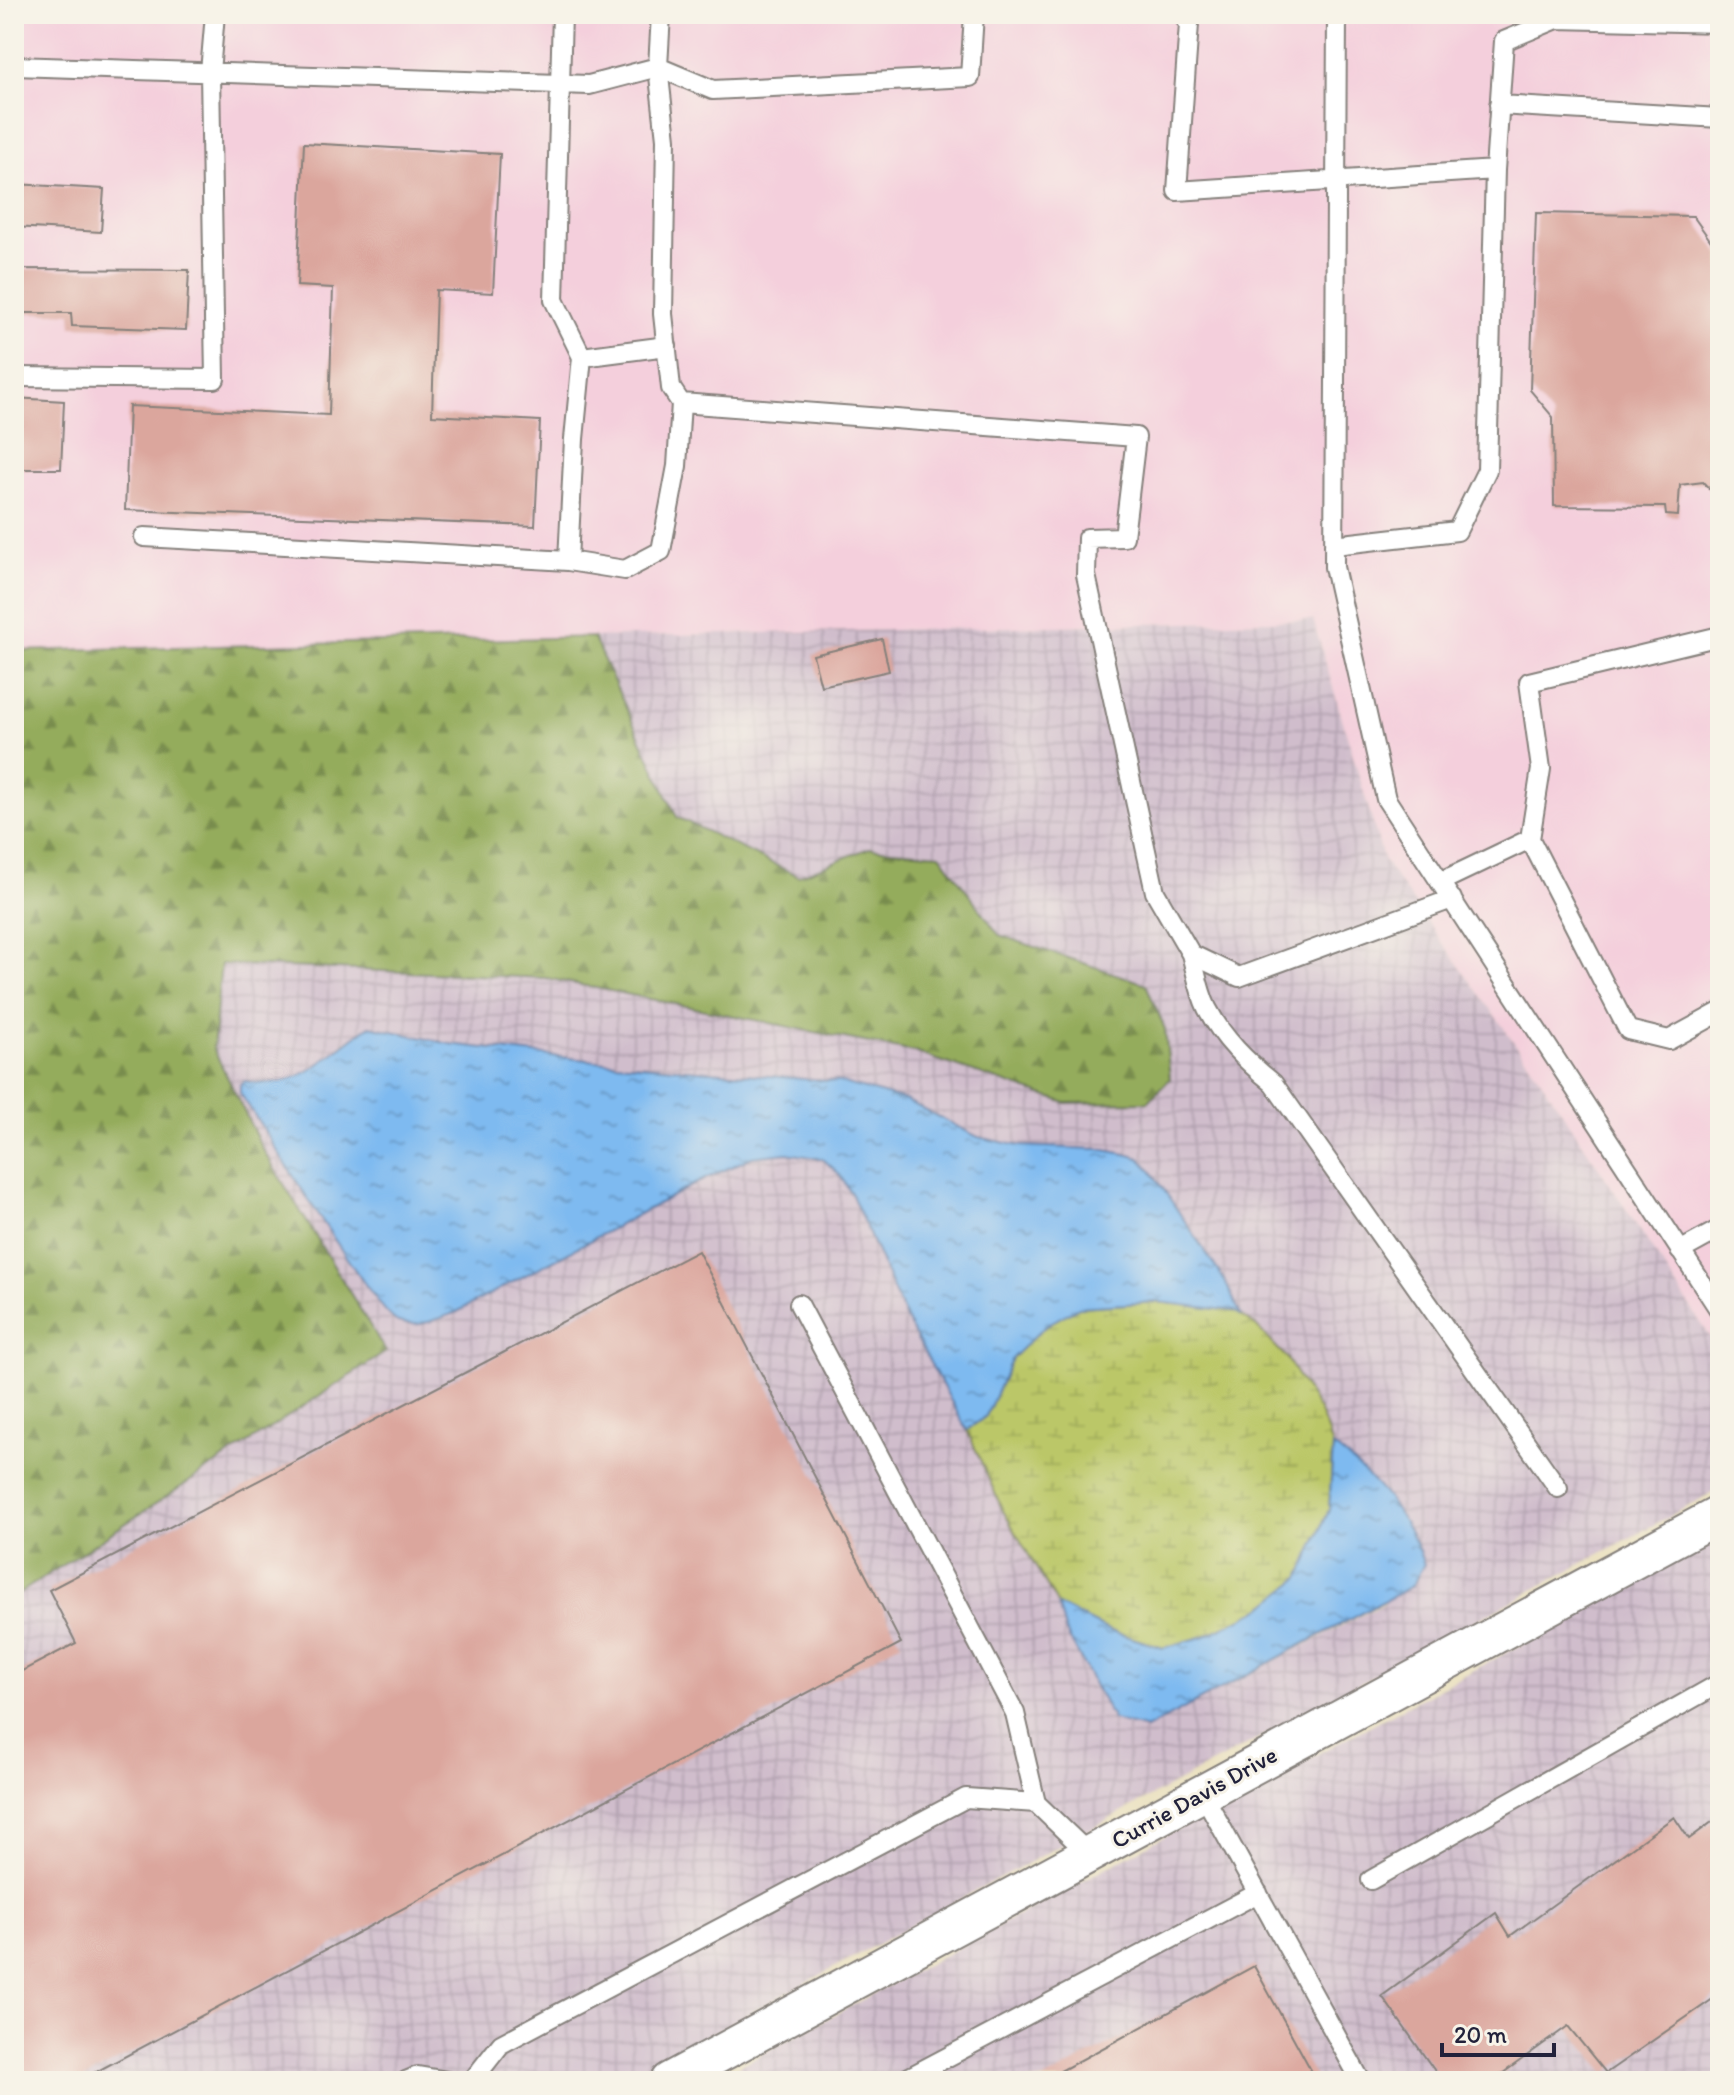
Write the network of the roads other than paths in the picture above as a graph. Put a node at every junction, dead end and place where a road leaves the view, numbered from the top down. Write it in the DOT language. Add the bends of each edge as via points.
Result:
graph roads {
  1 [pos="215,14"];
  2 [pos="562,14"];
  3 [pos="661,14"];
  4 [pos="974,14"];
  5 [pos="1182,14"];
  6 [pos="1337,14"];
  7 [pos="1720,23"];
  8 [pos="14,66"];
  9 [pos="658,67"];
  10 [pos="210,72"];
  11 [pos="562,85"];
  12 [pos="1499,105"];
  13 [pos="1720,118"];
  14 [pos="1495,170"];
  15 [pos="1336,180"];
  16 [pos="667,346"];
  17 [pos="582,357"];
  18 [pos="14,377"];
  19 [pos="681,403"];
  20 [pos="144,537"];
  21 [pos="1334,545"];
  22 [pos="568,561"];
  23 [pos="1720,636"];
  24 [pos="1530,839"];
  25 [pos="1440,882"];
  26 [pos="1452,899"];
  27 [pos="1191,954"];
  28 [pos="1720,1012"];
  29 [pos="1720,1229"];
  30 [pos="1680,1251"];
  31 [pos="799,1304"];
  32 [pos="1720,1311"];
  33 [pos="1558,1488"];
  34 [pos="1720,1514"];
  35 [pos="1720,1683"];
  36 [pos="1202,1792"];
  37 [pos="1036,1803"];
  38 [pos="1089,1854"];
  39 [pos="1371,1880"];
  40 [pos="1258,1893"];
  41 [pos="406,2081"];
  42 [pos="447,2081"];
  43 [pos="472,2081"];
  44 [pos="669,2081"];
  45 [pos="902,2081"];
  46 [pos="1361,2081"];
  1 -- 10 [label="lane"];
  2 -- 11 [label="lane"];
  3 -- 9 [label="lane"];
  4 -- 9 [label="lane" via="970,77 713,90"];
  5 -- 15 [label="lane" via="1189,24 1177,191"];
  6 -- 15 [label="lane"];
  7 -- 12 [label="lane" via="1557,19 1504,41"];
  8 -- 10 [label="lane"];
  9 -- 11 [label="lane" via="589,85"];
  9 -- 16 [label="lane" via="666,139"];
  10 -- 11 [label="lane"];
  10 -- 18 [label="lane" via="215,379"];
  11 -- 17 [label="lane" via="554,300"];
  12 -- 13 [label="lane"];
  12 -- 14 [label="lane"];
  14 -- 15 [label="lane"];
  14 -- 21 [label="lane" via="1487,470 1457,531"];
  15 -- 21 [label="lane"];
  16 -- 17 [label="lane"];
  16 -- 19 [label="lane" via="671,388"];
  17 -- 22 [label="lane"];
  19 -- 22 [label="lane" via="677,466 661,551 625,570"];
  19 -- 27 [label="lane" via="1136,437 1124,537 1087,538 1086,575 1155,892"];
  20 -- 22 [label="lane"];
  21 -- 25 [label="lane" via="1334,567 1386,799"];
  23 -- 24 [label="lane" via="1529,682 1541,769"];
  24 -- 25 [label="lane"];
  24 -- 28 [label="lane" via="1628,1030 1669,1040"];
  25 -- 26 [label="lane"];
  26 -- 27 [label="lane" via="1239,977"];
  26 -- 30 [label="lane"];
  27 -- 33 [label="lane" via="1207,1007 1229,1041 1273,1083"];
  29 -- 30 [label="lane"];
  30 -- 32 [label="lane"];
  31 -- 37 [label="lane" via="1015,1713"];
  34 -- 36 [label="street, Currie Davis Drive"];
  35 -- 39 [label="lane"];
  36 -- 38 [label="street, Currie Davis Drive"];
  36 -- 40 [label="lane"];
  37 -- 38 [label="lane"];
  37 -- 43 [label="lane" via="966,1798 501,2044"];
  38 -- 44 [label="street, Currie Davis Drive"];
  40 -- 45 [label="lane"];
  40 -- 46 [label="lane"];
  41 -- 42 [label="lane" via="418,2076"];
}
